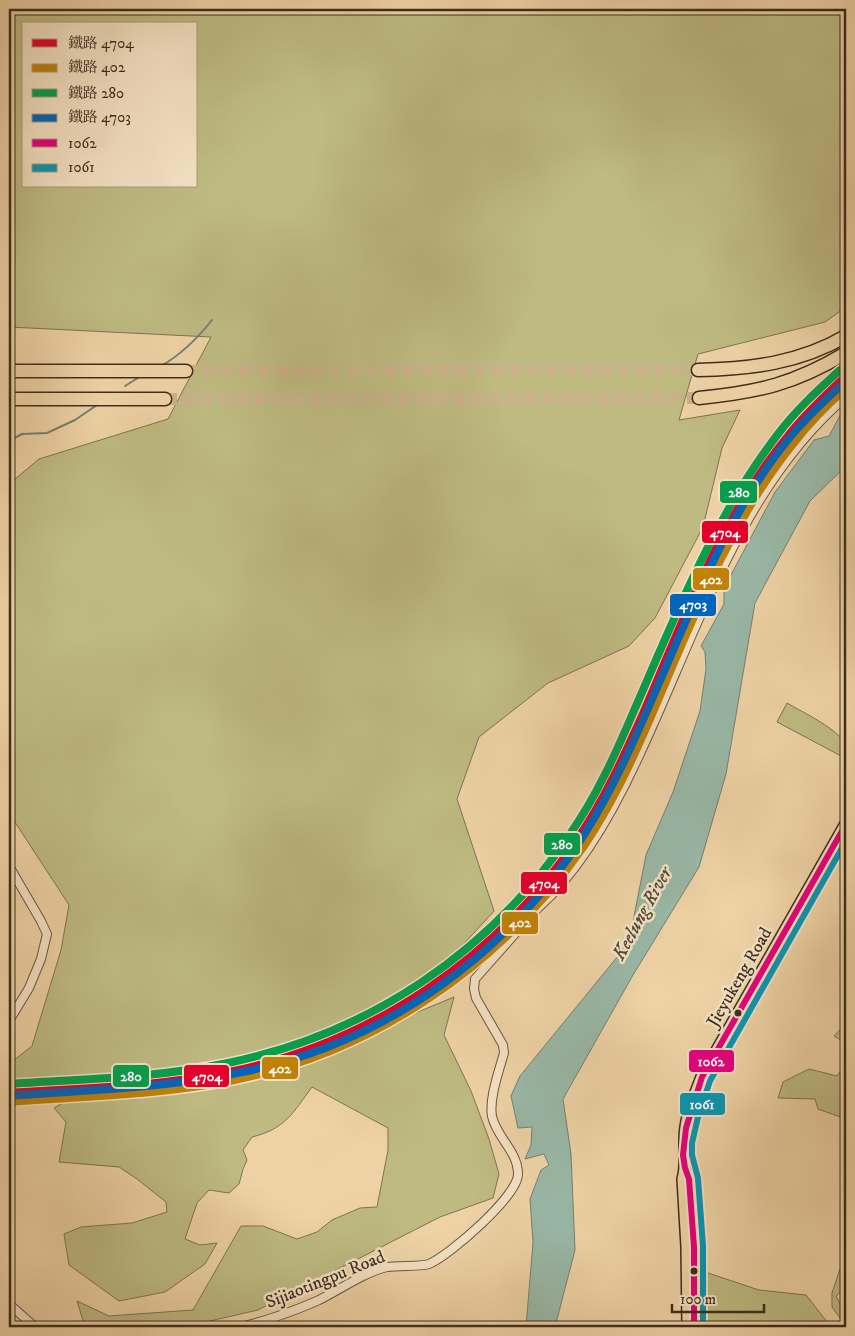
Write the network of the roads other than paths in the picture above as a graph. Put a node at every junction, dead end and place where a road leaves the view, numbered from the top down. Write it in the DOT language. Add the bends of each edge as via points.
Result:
graph roads {
  1 [pos="846,336"];
  2 [pos="846,353"];
  3 [pos="698,370"];
  4 [pos="9,371"];
  5 [pos="186,371"];
  6 [pos="846,397"];
  7 [pos="699,398"];
  8 [pos="9,399"];
  9 [pos="165,399"];
  10 [pos="846,824"];
  11 [pos="9,866"];
  12 [pos="9,1021"];
  13 [pos="685,1171"];
  14 [pos="9,1304"];
  15 [pos="35,1327"];
  16 [pos="244,1327"];
  17 [pos="688,1327"];
  18 [pos="694,1327"];
  1 -- 3 [label="highway" via="818,351 784,362 749,368"];
  2 -- 7 [label="highway" via="801,377 775,386 754,392"];
  4 -- 5 [label="highway"];
  6 -- 16 [label="street, Sijiaotingpu Road" via="805,437 755,507 608,817 550,898 475,979 476,998 503,1045 504,1053 491,1104 492,1117 515,1159 516,1185 482,1224 449,1252 428,1264 387,1267 317,1300"];
  8 -- 9 [label="highway"];
  10 -- 13 [label="main road, Jieyukeng Road" via="702,1077 686,1127"];
  11 -- 12 [label="street" via="47,934 29,988"];
  13 -- 17 [label="main road"];
  13 -- 18 [label="main road" via="690,1179 694,1247"];
  14 -- 15 [label="street"];
}
